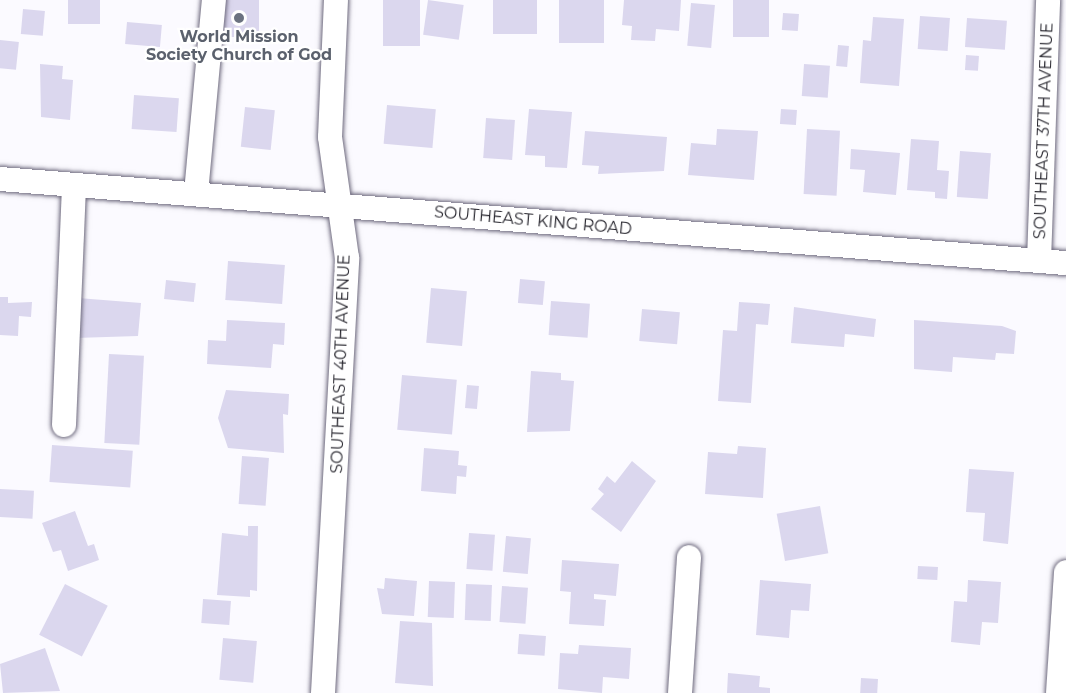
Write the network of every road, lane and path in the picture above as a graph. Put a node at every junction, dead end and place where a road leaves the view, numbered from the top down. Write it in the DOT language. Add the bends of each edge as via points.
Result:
graph roads {
  1 [pos="214,0"];
  2 [pos="336,0"];
  3 [pos="1048,0"];
  4 [pos="0,179"];
  5 [pos="74,185"];
  6 [pos="196,193"];
  7 [pos="338,204"];
  8 [pos="1039,261"];
  9 [pos="1066,263"];
  10 [pos="64,425"];
  11 [pos="689,557"];
  12 [pos="1066,572"];
  13 [pos="323,693"];
  14 [pos="680,693"];
  15 [pos="1058,693"];
  1 -- 6 [label="street"];
  2 -- 7 [label="street, SOUTHEAST 40TH AVENUE" via="330,128"];
  3 -- 8 [label="street, SOUTHEAST 37TH AVENUE"];
  4 -- 5 [label="street, SOUTHEAST KING ROAD"];
  5 -- 6 [label="street, SOUTHEAST KING ROAD"];
  5 -- 10 [label="street"];
  6 -- 7 [label="street, SOUTHEAST KING ROAD"];
  7 -- 8 [label="street, SOUTHEAST KING ROAD"];
  7 -- 13 [label="street, SOUTHEAST 40TH AVENUE" via="347,258 345,326"];
  8 -- 9 [label="street, SOUTHEAST KING ROAD"];
  11 -- 14 [label="street"];
  12 -- 15 [label="street"];
}
